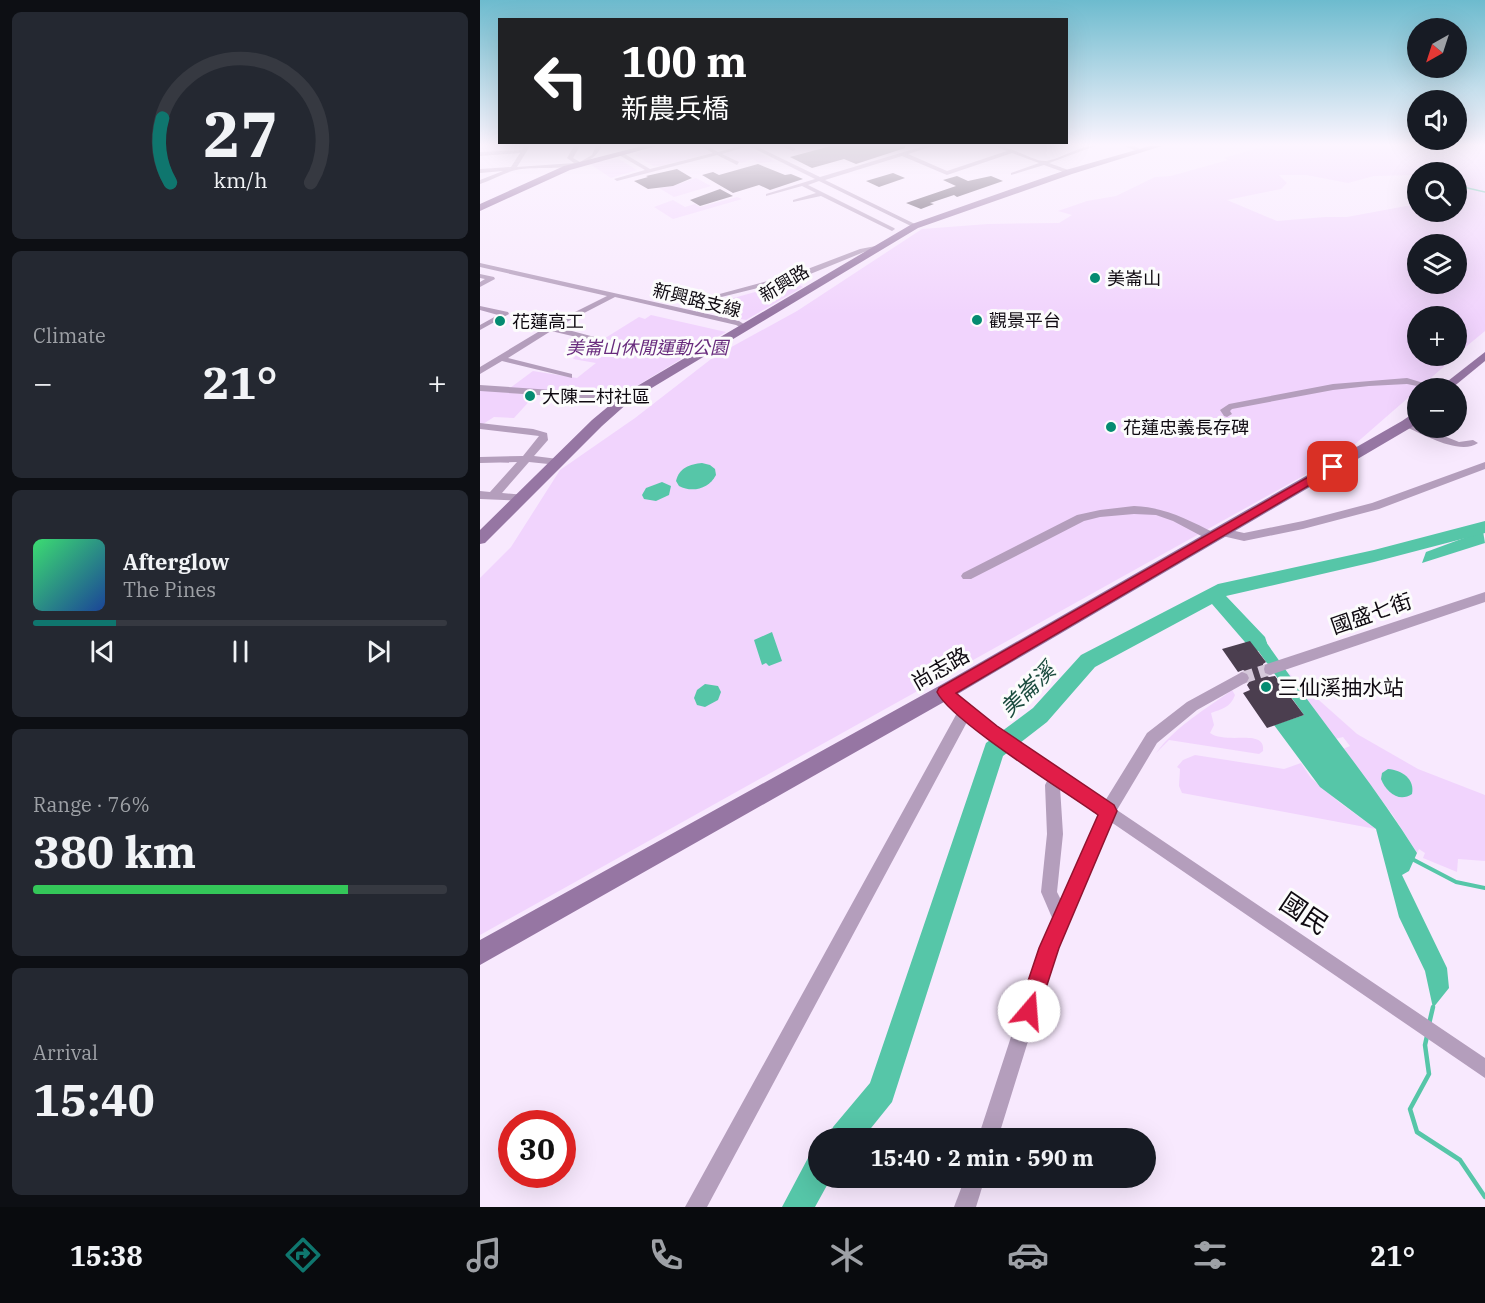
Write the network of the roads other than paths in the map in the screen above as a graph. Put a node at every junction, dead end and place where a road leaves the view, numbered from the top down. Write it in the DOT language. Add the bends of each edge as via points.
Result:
graph roads {
  1 [pos="837,202"];
  2 [pos="858,202"];
  3 [pos="869,202"];
  4 [pos="983,202"];
  5 [pos="846,207"];
  6 [pos="834,211"];
  7 [pos="915,226"];
  8 [pos="892,229"];
  9 [pos="881,247"];
  10 [pos="480,265"];
  11 [pos="480,270"];
  12 [pos="480,276"];
  13 [pos="480,285"];
  14 [pos="611,297"];
  15 [pos="705,299"];
  16 [pos="480,308"];
  17 [pos="524,321"];
  18 [pos="480,328"];
  19 [pos="550,328"];
  20 [pos="746,328"];
  21 [pos="480,334"];
  22 [pos="599,340"];
  23 [pos="1485,355"];
  24 [pos="480,357"];
  25 [pos="495,360"];
  26 [pos="480,371"];
  27 [pos="568,376"];
  28 [pos="1457,378"];
  29 [pos="1407,381"];
  30 [pos="480,388"];
  31 [pos="626,398"];
  32 [pos="1227,414"];
  33 [pos="1407,422"];
  34 [pos="480,426"];
  35 [pos="1446,438"];
  36 [pos="1473,443"];
  37 [pos="527,459"];
  38 [pos="480,460"];
  39 [pos="558,462"];
  40 [pos="1485,465"];
  41 [pos="480,495"];
  42 [pos="493,496"];
  43 [pos="522,498"];
  44 [pos="1216,534"];
  45 [pos="480,539"];
  46 [pos="967,576"];
  47 [pos="1485,597"];
  48 [pos="1270,669"];
  49 [pos="1242,678"];
  50 [pos="945,692"];
  51 [pos="965,712"];
  52 [pos="1052,785"];
  53 [pos="1102,806"];
  54 [pos="1061,919"];
  55 [pos="480,953"];
  56 [pos="1485,1069"];
  57 [pos="991,1128"];
  58 [pos="972,1188"];
  59 [pos="696,1207"];
  60 [pos="965,1207"];
  1 -- 5 [label="street"];
  2 -- 5 [label="street"];
  3 -- 7 [label="street"];
  4 -- 7 [label="street, 新興路"];
  5 -- 6 [label="street"];
  5 -- 8 [label="street"];
  7 -- 9 [label="street, 新興路"];
  9 -- 15 [label="street" via="862,250 800,275"];
  9 -- 20 [label="street, 新興路"];
  10 -- 14 [label="street, 新興路支線"];
  11 -- 14 [label="street, 新興路支線"];
  12 -- 13 [label="street" via="491,279"];
  14 -- 19 [label="street"];
  14 -- 20 [label="street, 新興路支線"];
  16 -- 18 [label="street" via="505,314"];
  17 -- 19 [label="street"];
  18 -- 21 [label="street" via="484,332"];
  19 -- 22 [label="street"];
  19 -- 25 [label="street"];
  20 -- 31 [label="street, 新興路"];
  23 -- 28 [label="street"];
  24 -- 25 [label="street"];
  25 -- 26 [label="street"];
  25 -- 27 [label="street"];
  29 -- 32 [label="street" via="1333,387 1229,407 1225,410"];
  30 -- 31 [label="street"];
  31 -- 39 [label="street, 新興路"];
  33 -- 44 [label="street, 尚志路"];
  34 -- 37 [label="street" via="543,433 543,440"];
  35 -- 36 [label="street" via="1458,445"];
  37 -- 38 [label="street"];
  37 -- 39 [label="street"];
  37 -- 42 [label="street"];
  39 -- 43 [label="street, 新興路"];
  40 -- 44 [label="street" via="1375,506 1312,523 1244,537"];
  41 -- 42 [label="street"];
  42 -- 43 [label="street"];
  43 -- 45 [label="street, 新興路"];
  44 -- 46 [label="street" via="1156,512 1095,514"];
  44 -- 50 [label="street, 尚志路"];
  47 -- 48 [label="street, 國盛七街"];
  49 -- 53 [label="street" via="1192,706 1152,738"];
  50 -- 51 [label="street, 國民"];
  50 -- 55 [label="street, 尚志路"];
  51 -- 53 [label="street, 國民"];
  51 -- 59 [label="street"];
  52 -- 54 [label="street" via="1055,834 1049,892"];
  53 -- 54 [label="street"];
  53 -- 56 [label="street, 國民"];
  54 -- 57 [label="street"];
  58 -- 60 [label="street"];
}
